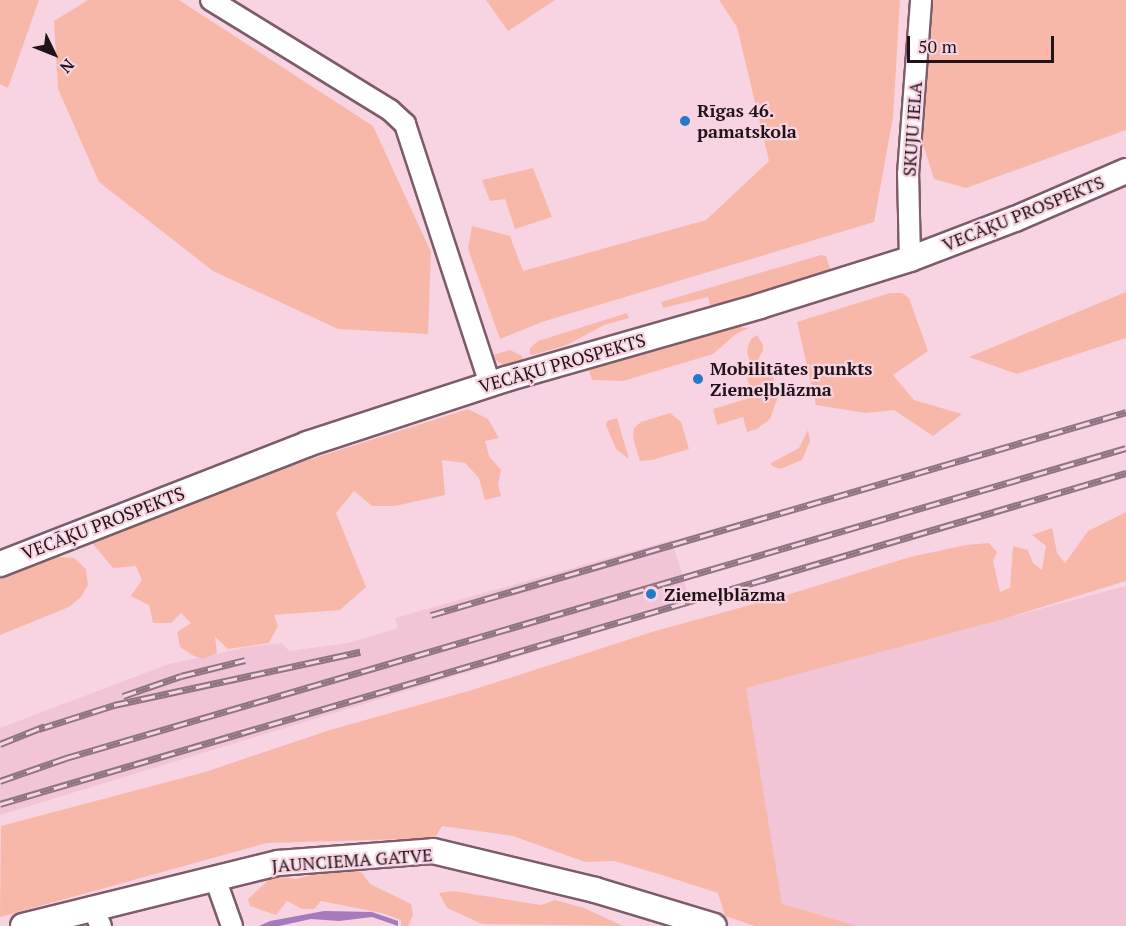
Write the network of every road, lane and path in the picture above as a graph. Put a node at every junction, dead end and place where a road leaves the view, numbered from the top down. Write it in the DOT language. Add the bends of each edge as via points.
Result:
graph roads {
  1 [pos="211,0"];
  2 [pos="921,0"];
  3 [pos="1126,171"];
  4 [pos="910,259"];
  5 [pos="490,384"];
  6 [pos="0,564"];
  7 [pos="215,878"];
  8 [pos="97,916"];
  9 [pos="23,926"];
  10 [pos="232,926"];
  11 [pos="714,926"];
  1 -- 5 [label="street" via="390,110 405,124"];
  2 -- 4 [label="street, SKUJU IELA" via="908,174"];
  3 -- 4 [label="main road, VECĀĶU PROSPEKTS"];
  4 -- 5 [label="main road, VECĀĶU PROSPEKTS"];
  5 -- 6 [label="main road, VECĀĶU PROSPEKTS" via="273,456"];
  7 -- 8 [label="main road, JAUNCIEMA GATVE"];
  7 -- 10 [label="street"];
  7 -- 11 [label="main road, JAUNCIEMA GATVE" via="278,863 433,851 594,890"];
  8 -- 9 [label="main road, JAUNCIEMA GATVE"];
}
